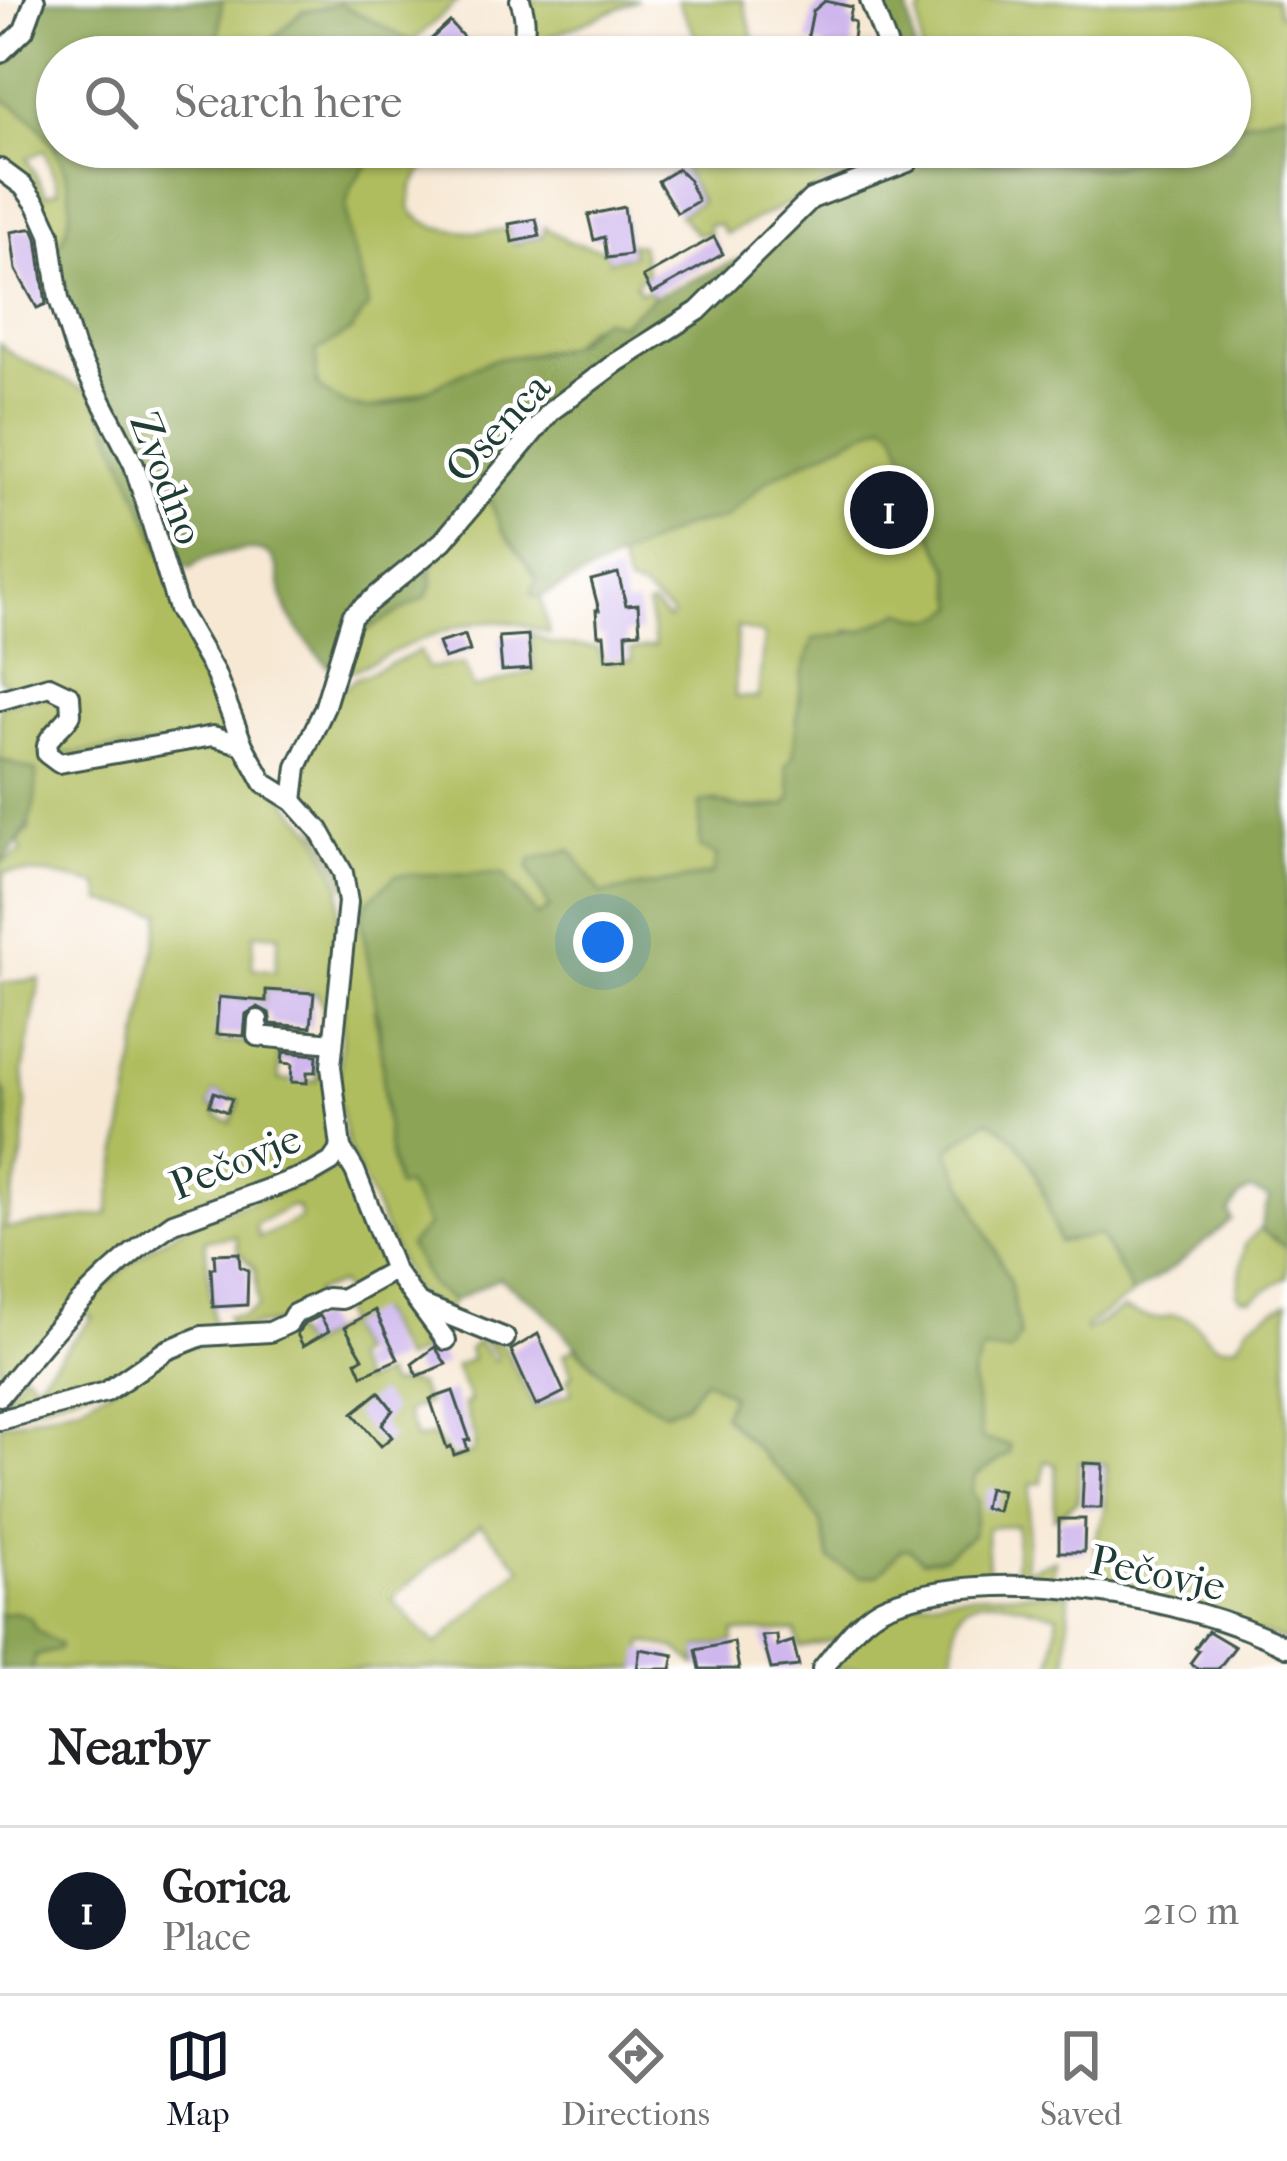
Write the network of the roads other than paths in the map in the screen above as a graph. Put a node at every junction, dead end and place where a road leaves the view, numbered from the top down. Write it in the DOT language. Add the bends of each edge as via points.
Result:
graph roads {
  1 [pos="34,0"];
  2 [pos="520,0"];
  3 [pos="870,0"];
  4 [pos="525,36"];
  5 [pos="884,36"];
  6 [pos="0,53"];
  7 [pos="892,168"];
  8 [pos="0,169"];
  9 [pos="0,700"];
  10 [pos="243,746"];
  11 [pos="293,802"];
  12 [pos="258,1020"];
  13 [pos="334,1042"];
  14 [pos="341,1148"];
  15 [pos="394,1270"];
  16 [pos="418,1303"];
  17 [pos="505,1338"];
  18 [pos="446,1340"];
  19 [pos="0,1396"];
  20 [pos="0,1420"];
  21 [pos="1287,1647"];
  22 [pos="822,1669"];
  1 -- 6 [label="street" via="25,30"];
  2 -- 4 [label="street"];
  3 -- 5 [label="street"];
  7 -- 11 [label="street, Osenca" via="811,199 698,311 551,411 442,541 352,616 297,766"];
  8 -- 10 [label="street, Zvodno" via="37,205 50,234 75,350 134,465 178,609"];
  9 -- 10 [label="street" via="50,686 70,696 70,714 46,746 58,763 213,736"];
  10 -- 11 [label="street, Zvodno" via="264,783"];
  11 -- 13 [label="street, Pečovje" via="331,847 348,902"];
  12 -- 13 [label="street" via="257,1036"];
  13 -- 14 [label="street, Pečovje"];
  14 -- 15 [label="street"];
  14 -- 19 [label="street, Pečovje" via="324,1168 157,1234 110,1270"];
  15 -- 16 [label="street"];
  15 -- 20 [label="street" via="270,1332 202,1336 166,1350 106,1392"];
  16 -- 17 [label="street"];
  16 -- 18 [label="street"];
  21 -- 22 [label="street, Pečovje" via="1226,1622 1101,1594 988,1585 886,1606"];
}
